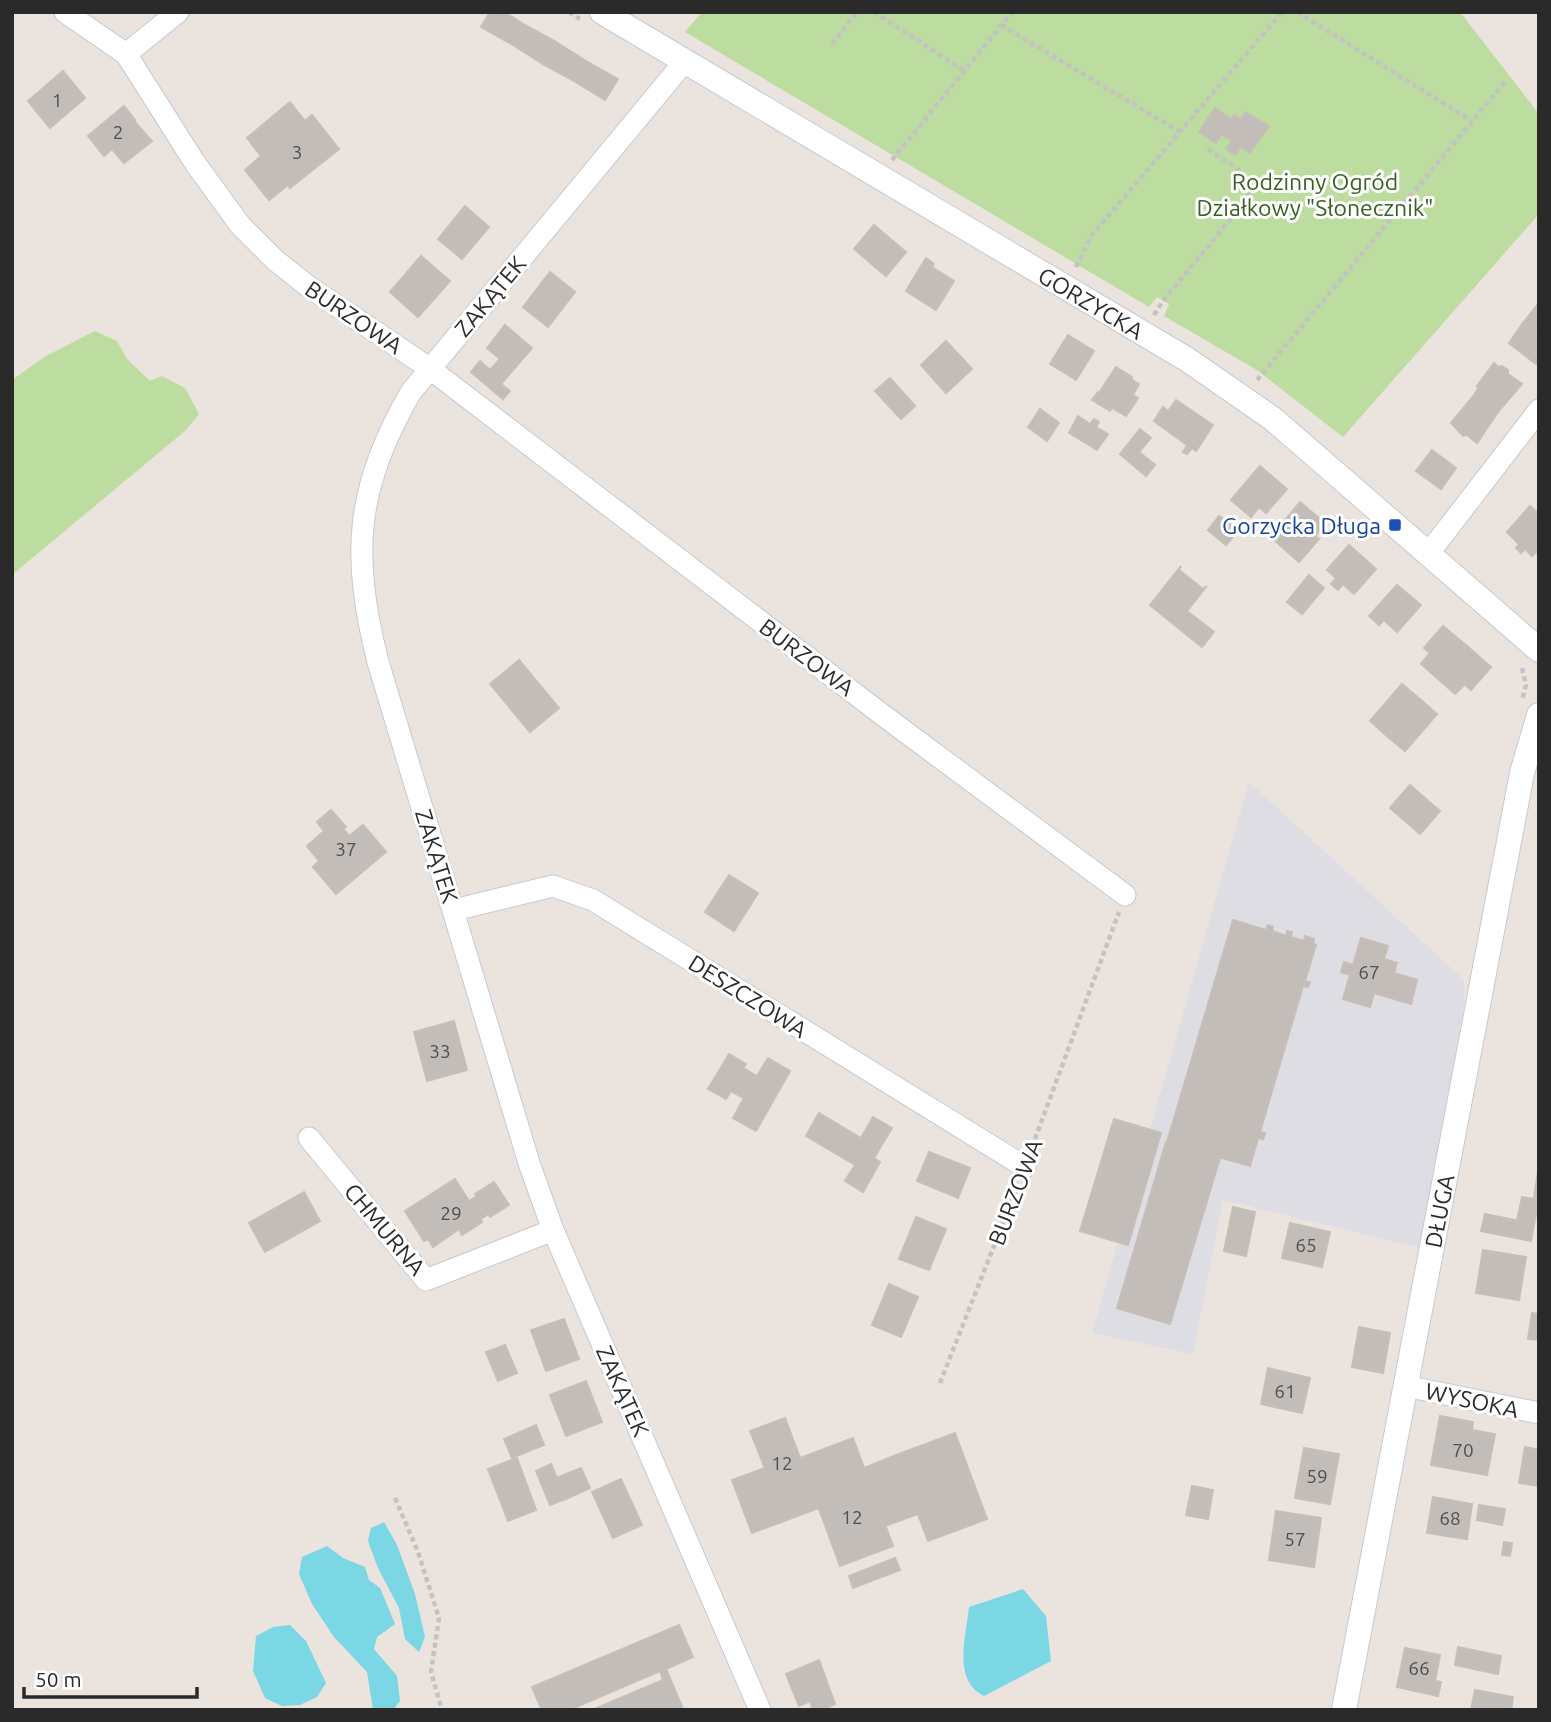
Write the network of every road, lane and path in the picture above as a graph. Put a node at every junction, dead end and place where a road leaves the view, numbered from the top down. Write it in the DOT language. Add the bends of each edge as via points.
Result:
graph roads {
  1 [pos="65,12"];
  2 [pos="178,12"];
  3 [pos="569,12"];
  4 [pos="857,12"];
  5 [pos="874,12"];
  6 [pos="1012,12"];
  7 [pos="1282,12"];
  8 [pos="1297,12"];
  9 [pos="591,16"];
  10 [pos="1002,25"];
  11 [pos="832,44"];
  12 [pos="125,54"];
  13 [pos="685,61"];
  14 [pos="965,71"];
  15 [pos="1505,82"];
  16 [pos="1472,121"];
  17 [pos="1180,132"];
  18 [pos="1204,147"];
  19 [pos="894,157"];
  20 [pos="1077,265"];
  21 [pos="1163,300"];
  22 [pos="429,368"];
  23 [pos="1261,375"];
  24 [pos="1539,410"];
  25 [pos="1428,554"];
  26 [pos="1529,657"];
  27 [pos="1530,708"];
  28 [pos="1125,895"];
  29 [pos="454,910"];
  30 [pos="309,1138"];
  31 [pos="1025,1167"];
  32 [pos="553,1230"];
  33 [pos="940,1383"];
  34 [pos="1405,1386"];
  35 [pos="1539,1413"];
  36 [pos="395,1498"];
  37 [pos="442,1710"];
  38 [pos="760,1710"];
  39 [pos="1344,1710"];
  1 -- 12 [label="street"];
  2 -- 12 [label="street"];
  3 -- 9 [label="path"];
  4 -- 11 [label="path"];
  5 -- 14 [label="path"];
  6 -- 10 [label="path"];
  7 -- 17 [label="path"];
  8 -- 16 [label="path"];
  9 -- 13 [label="street, GORZYCKA"];
  10 -- 14 [label="path"];
  10 -- 17 [label="path"];
  12 -- 22 [label="street, BURZOWA" via="240,225 309,287"];
  13 -- 22 [label="street, ZAKĄTEK"];
  13 -- 25 [label="street, GORZYCKA" via="1188,360 1273,419"];
  14 -- 19 [label="path"];
  15 -- 16 [label="path"];
  16 -- 23 [label="path"];
  17 -- 20 [label="path" via="1092,235"];
  18 -- 21 [label="path" via="1245,175 1250,188 1247,199"];
  22 -- 28 [label="street, BURZOWA"];
  22 -- 29 [label="street, ZAKĄTEK" via="390,429 375,466 365,505 361,570 378,662"];
  24 -- 25 [label="street"];
  25 -- 26 [label="street, GORZYCKA"];
  26 -- 27 [label="path" via="1524,672"];
  27 -- 34 [label="street, DŁUGA"];
  28 -- 31 [label="path, BURZOWA"];
  29 -- 31 [label="street, DESZCZOWA" via="553,886 593,900"];
  29 -- 32 [label="street, ZAKĄTEK"];
  30 -- 32 [label="street, CHMURNA" via="426,1280"];
  31 -- 33 [label="path, BURZOWA"];
  32 -- 38 [label="street, ZAKĄTEK"];
  34 -- 35 [label="street, WYSOKA"];
  34 -- 39 [label="street, DŁUGA"];
  36 -- 37 [label="path" via="439,1618 431,1672"];
}
